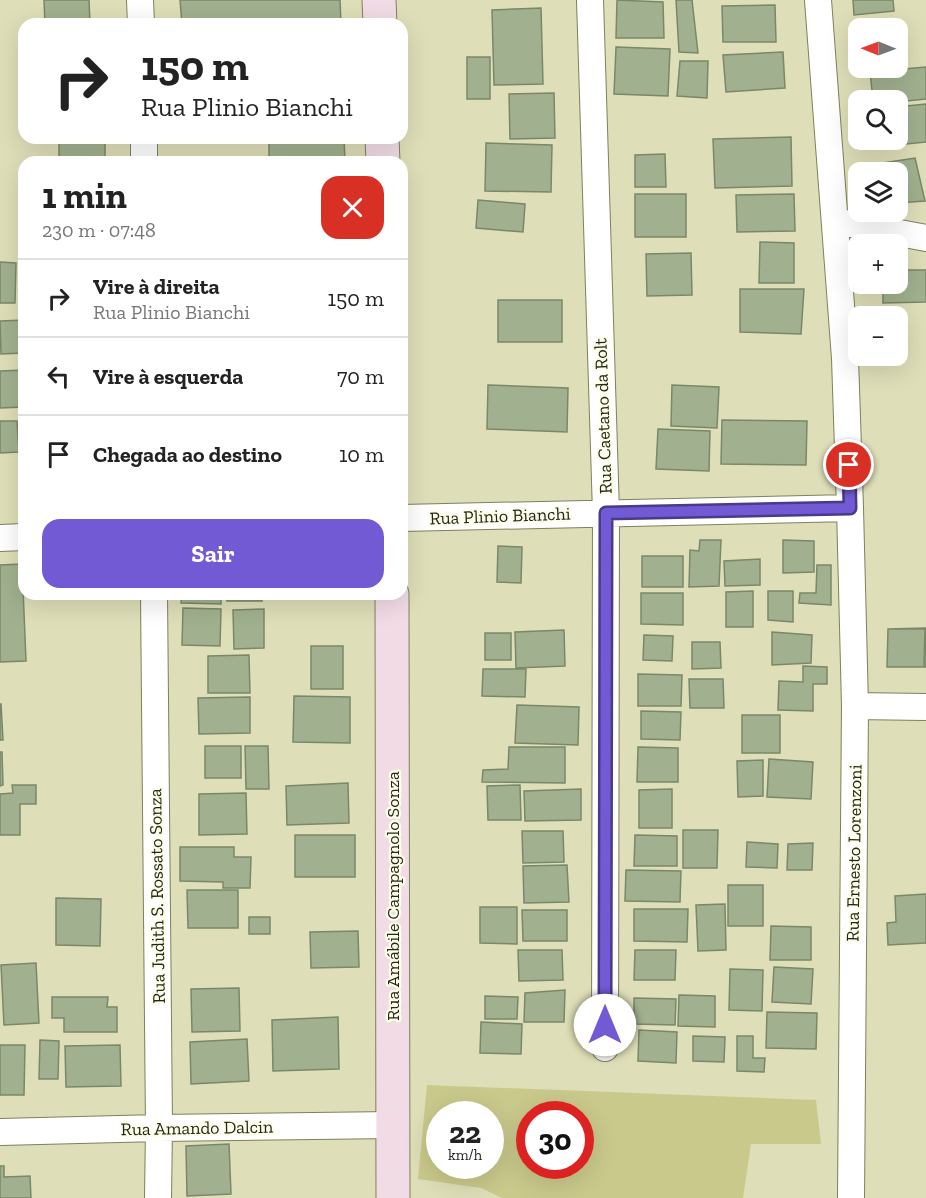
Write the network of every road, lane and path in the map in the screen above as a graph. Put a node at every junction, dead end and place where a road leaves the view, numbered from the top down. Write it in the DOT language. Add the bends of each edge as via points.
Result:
graph roads {
  1 [pos="140,0"];
  2 [pos="380,0"];
  3 [pos="590,0"];
  4 [pos="818,0"];
  5 [pos="141,18"];
  6 [pos="380,18"];
  7 [pos="835,221"];
  8 [pos="926,238"];
  9 [pos="850,508"];
  10 [pos="606,513"];
  11 [pos="408,518"];
  12 [pos="18,537"];
  13 [pos="0,538"];
  14 [pos="154,600"];
  15 [pos="392,600"];
  16 [pos="855,706"];
  17 [pos="926,707"];
  18 [pos="605,1048"];
  19 [pos="393,1125"];
  20 [pos="159,1128"];
  21 [pos="0,1132"];
  22 [pos="158,1198"];
  23 [pos="393,1198"];
  24 [pos="851,1198"];
  1 -- 5 [label="street"];
  2 -- 6 [label="street"];
  3 -- 10 [label="street, Rua Caetano da Rolt"];
  4 -- 7 [label="street, Rua Ernesto Lorenzoni"];
  7 -- 8 [label="street"];
  7 -- 9 [label="street, Rua Ernesto Lorenzoni"];
  9 -- 10 [label="street, Rua Plinio Bianchi"];
  9 -- 16 [label="street, Rua Ernesto Lorenzoni"];
  10 -- 11 [label="street, Rua Plinio Bianchi"];
  10 -- 18 [label="street, Rua Caetano da Rolt"];
  12 -- 13 [label="street"];
  14 -- 20 [label="street, Rua Judith S. Rossato Sonza"];
  15 -- 19 [label="street, Rua Amábile Campagnolo Sonza"];
  16 -- 17 [label="street"];
  16 -- 24 [label="street, Rua Ernesto Lorenzoni"];
  19 -- 20 [label="street, Rua Amando Dalcin"];
  19 -- 23 [label="street, Rua Amábile Campagnolo Sonza"];
  20 -- 21 [label="street, Rua Amando Dalcin"];
  20 -- 22 [label="street, Rua Judith S. Rossato Sonza"];
}
